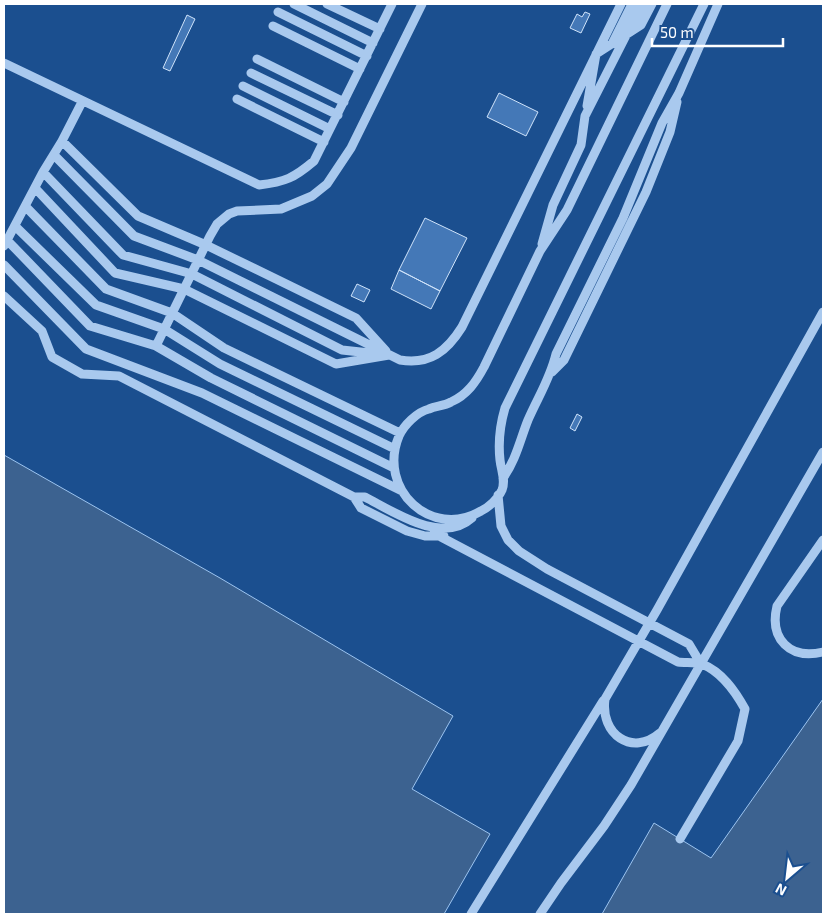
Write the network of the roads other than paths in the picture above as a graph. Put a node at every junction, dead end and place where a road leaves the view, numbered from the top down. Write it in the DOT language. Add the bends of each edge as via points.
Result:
graph roads {
  1 [pos="294,4"];
  2 [pos="327,4"];
  3 [pos="392,4"];
  4 [pos="422,4"];
  5 [pos="621,4"];
  6 [pos="632,4"];
  7 [pos="642,4"];
  8 [pos="652,4"];
  9 [pos="667,4"];
  10 [pos="704,4"];
  11 [pos="718,4"];
  12 [pos="278,12"];
  13 [pos="273,26"];
  14 [pos="380,29"];
  15 [pos="626,35"];
  16 [pos="373,43"];
  17 [pos="612,44"];
  18 [pos="596,54"];
  19 [pos="367,56"];
  20 [pos="257,59"];
  21 [pos="4,63"];
  22 [pos="360,69"];
  23 [pos="251,73"];
  24 [pos="243,86"];
  25 [pos="237,99"];
  26 [pos="82,102"];
  27 [pos="344,102"];
  28 [pos="338,114"];
  29 [pos="585,116"];
  30 [pos="330,129"];
  31 [pos="62,141"];
  32 [pos="324,142"];
  33 [pos="54,156"];
  34 [pos="43,172"];
  35 [pos="36,189"];
  36 [pos="26,207"];
  37 [pos="15,226"];
  38 [pos="5,243"];
  39 [pos="206,246"];
  40 [pos="540,251"];
  41 [pos="198,260"];
  42 [pos="4,265"];
  43 [pos="192,274"];
  44 [pos="184,289"];
  45 [pos="4,296"];
  46 [pos="823,312"];
  47 [pos="172,313"];
  48 [pos="164,329"];
  49 [pos="156,346"];
  50 [pos="389,355"];
  51 [pos="400,434"];
  52 [pos="395,449"];
  53 [pos="823,452"];
  54 [pos="394,468"];
  55 [pos="503,478"];
  56 [pos="402,491"];
  57 [pos="498,495"];
  58 [pos="354,497"];
  59 [pos="423,512"];
  60 [pos="476,514"];
  61 [pos="466,523"];
  62 [pos="432,527"];
  63 [pos="441,536"];
  64 [pos="823,540"];
  65 [pos="650,623"];
  66 [pos="638,641"];
  67 [pos="823,652"];
  68 [pos="701,664"];
  69 [pos="605,699"];
  70 [pos="663,730"];
  71 [pos="680,839"];
  72 [pos="472,914"];
  73 [pos="540,914"];
  1 -- 16 [label="street"];
  2 -- 14 [label="street"];
  3 -- 14 [label="street"];
  4 -- 39 [label="street" via="351,148 327,184 312,196 281,209 229,214 217,224"];
  5 -- 18 [label="street"];
  6 -- 17 [label="street"];
  7 -- 15 [label="street"];
  8 -- 15 [label="street" via="641,25"];
  9 -- 40 [label="street" via="567,210"];
  10 -- 55 [label="street" via="505,408 499,433"];
  11 -- 55 [label="street" via="679,93 662,123 623,218 556,354 552,372 528,419 511,467"];
  12 -- 19 [label="street"];
  13 -- 22 [label="street"];
  14 -- 16 [label="street"];
  15 -- 17 [label="street"];
  15 -- 29 [label="street"];
  16 -- 19 [label="street"];
  17 -- 18 [label="street"];
  18 -- 29 [label="street"];
  18 -- 50 [label="street" via="453,341 441,352 424,360 412,362"];
  19 -- 22 [label="street"];
  20 -- 27 [label="street"];
  21 -- 26 [label="street"];
  22 -- 27 [label="street"];
  23 -- 28 [label="street"];
  24 -- 30 [label="street"];
  25 -- 32 [label="street"];
  26 -- 31 [label="street"];
  26 -- 32 [label="street" via="259,185 279,183 298,174 314,161"];
  27 -- 28 [label="street"];
  28 -- 30 [label="street"];
  29 -- 40 [label="street" via="581,146 553,205"];
  30 -- 32 [label="street"];
  31 -- 33 [label="street"];
  31 -- 39 [label="street" via="138,216"];
  33 -- 34 [label="street"];
  33 -- 41 [label="street" via="134,236"];
  34 -- 35 [label="street"];
  34 -- 43 [label="street" via="123,255"];
  35 -- 36 [label="street"];
  35 -- 44 [label="street" via="115,273"];
  36 -- 37 [label="street"];
  36 -- 47 [label="street" via="106,289"];
  37 -- 38 [label="street"];
  37 -- 48 [label="street" via="96,305"];
  38 -- 49 [label="street" via="90,326"];
  39 -- 41 [label="street"];
  39 -- 50 [label="street" via="356,318"];
  40 -- 51 [label="street" via="476,382 452,402 427,409 416,416"];
  41 -- 43 [label="street"];
  41 -- 50 [label="street"];
  42 -- 56 [label="street" via="86,349 202,393"];
  43 -- 44 [label="street"];
  43 -- 50 [label="street" via="342,350"];
  44 -- 47 [label="street"];
  44 -- 50 [label="street" via="336,364"];
  45 -- 58 [label="street" via="42,331 52,357 82,374 119,376"];
  46 -- 65 [label="street"];
  47 -- 48 [label="street"];
  47 -- 51 [label="street" via="224,348"];
  48 -- 49 [label="street"];
  48 -- 52 [label="street" via="220,364"];
  49 -- 54 [label="street" via="211,378"];
  51 -- 52 [label="street"];
  52 -- 54 [label="street"];
  53 -- 68 [label="street"];
  54 -- 56 [label="street"];
  55 -- 57 [label="street"];
  56 -- 59 [label="street"];
  57 -- 60 [label="street"];
  57 -- 65 [label="street" via="501,526 519,551"];
  58 -- 62 [label="street" via="365,497"];
  58 -- 63 [label="street" via="361,508 407,531"];
  59 -- 60 [label="street" via="452,520"];
  59 -- 62 [label="street"];
  60 -- 61 [label="street"];
  61 -- 62 [label="street" via="454,528"];
  61 -- 63 [label="street" via="459,530"];
  62 -- 63 [label="street"];
  63 -- 66 [label="street"];
  64 -- 67 [label="street" via="777,606 774,618 781,640 789,648 800,654"];
  65 -- 66 [label="street"];
  65 -- 68 [label="street" via="689,644"];
  66 -- 68 [label="street" via="678,662"];
  66 -- 69 [label="street"];
  68 -- 70 [label="street"];
  68 -- 71 [label="street" via="735,690 745,709 738,741"];
  69 -- 70 [label="street" via="606,722 621,738 644,742"];
  69 -- 72 [label="street"];
  70 -- 73 [label="street" via="604,826"];
}
